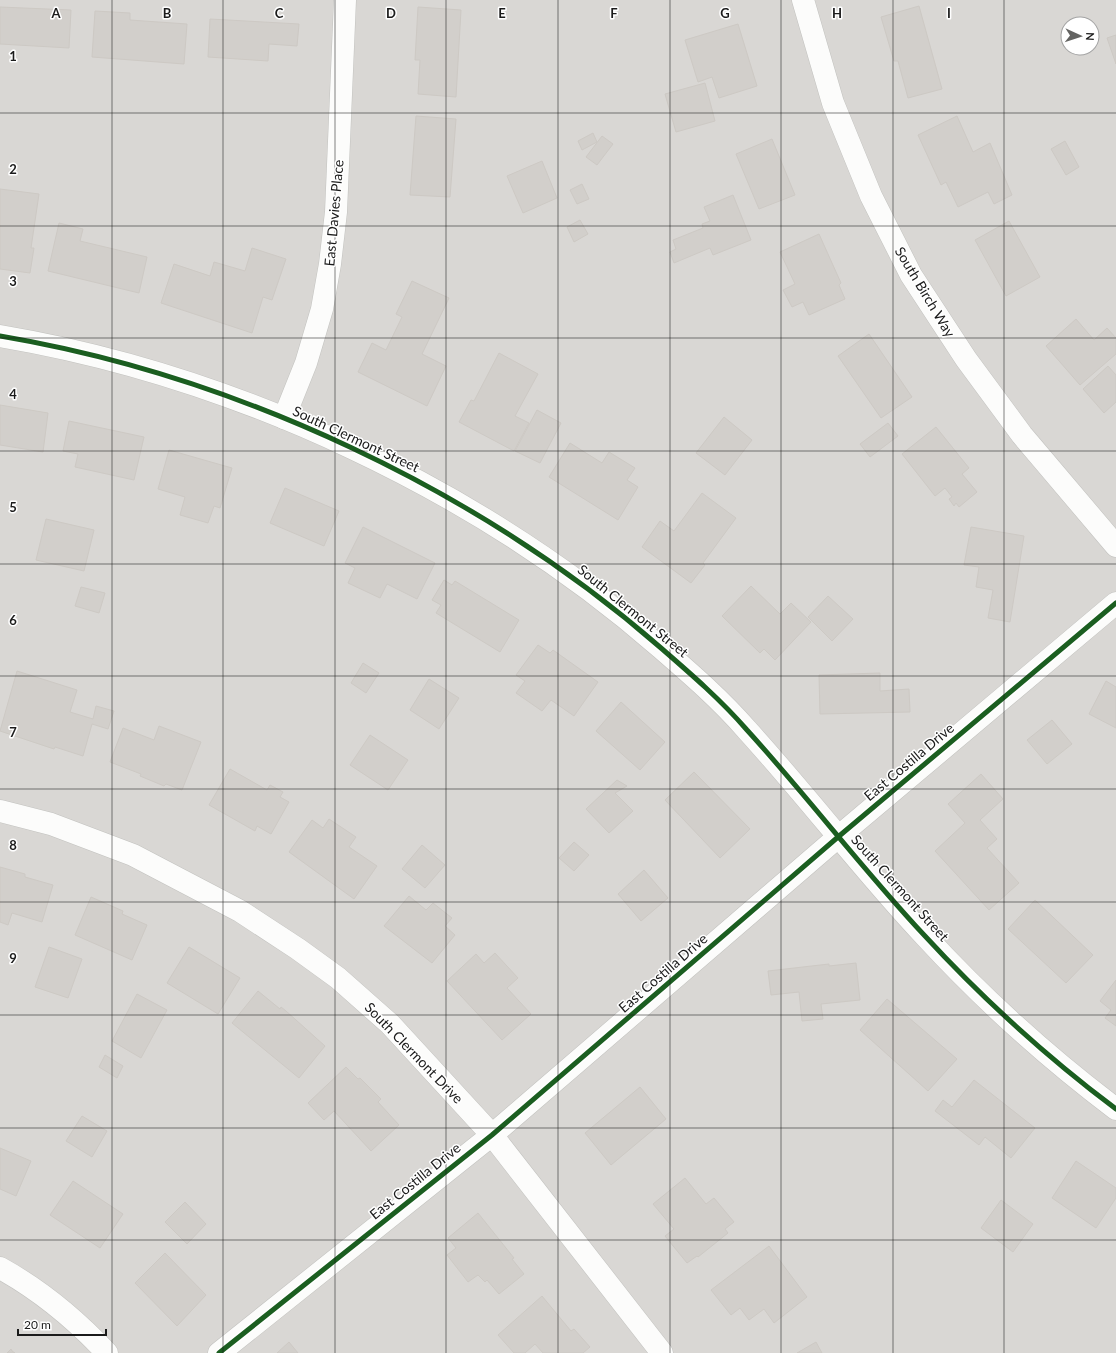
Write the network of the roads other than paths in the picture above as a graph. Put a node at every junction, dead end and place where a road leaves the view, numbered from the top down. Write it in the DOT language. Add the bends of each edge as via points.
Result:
graph roads {
  1 [pos="345,0"];
  2 [pos="803,0"];
  3 [pos="0,336"];
  4 [pos="284,418"];
  5 [pos="1116,546"];
  6 [pos="1116,603"];
  7 [pos="0,811"];
  8 [pos="838,837"];
  9 [pos="1116,1109"];
  10 [pos="492,1135"];
  11 [pos="0,1268"];
  12 [pos="107,1353"];
  13 [pos="219,1353"];
  14 [pos="662,1353"];
  1 -- 4 [label="street, East Davies Place" via="336,212 330,264 322,309 306,363"];
  2 -- 5 [label="street, South Birch Way" via="834,103 871,196 911,275 966,359 1022,435"];
  3 -- 4 [label="street, South Clermont Street" via="43,344 197,384"];
  4 -- 8 [label="street, South Clermont Street" via="400,471 482,518 573,576 640,630 746,728"];
  6 -- 8 [label="street, East Costilla Drive"];
  7 -- 10 [label="street, South Clermont Drive" via="51,824 133,855 240,910 338,978 390,1024"];
  8 -- 9 [label="street, South Clermont Street" via="924,936 1006,1019"];
  8 -- 10 [label="street, East Costilla Drive"];
  10 -- 13 [label="street, East Costilla Drive"];
  10 -- 14 [label="street, South Clermont Drive"];
  11 -- 12 [label="street" via="52,1302"];
}
